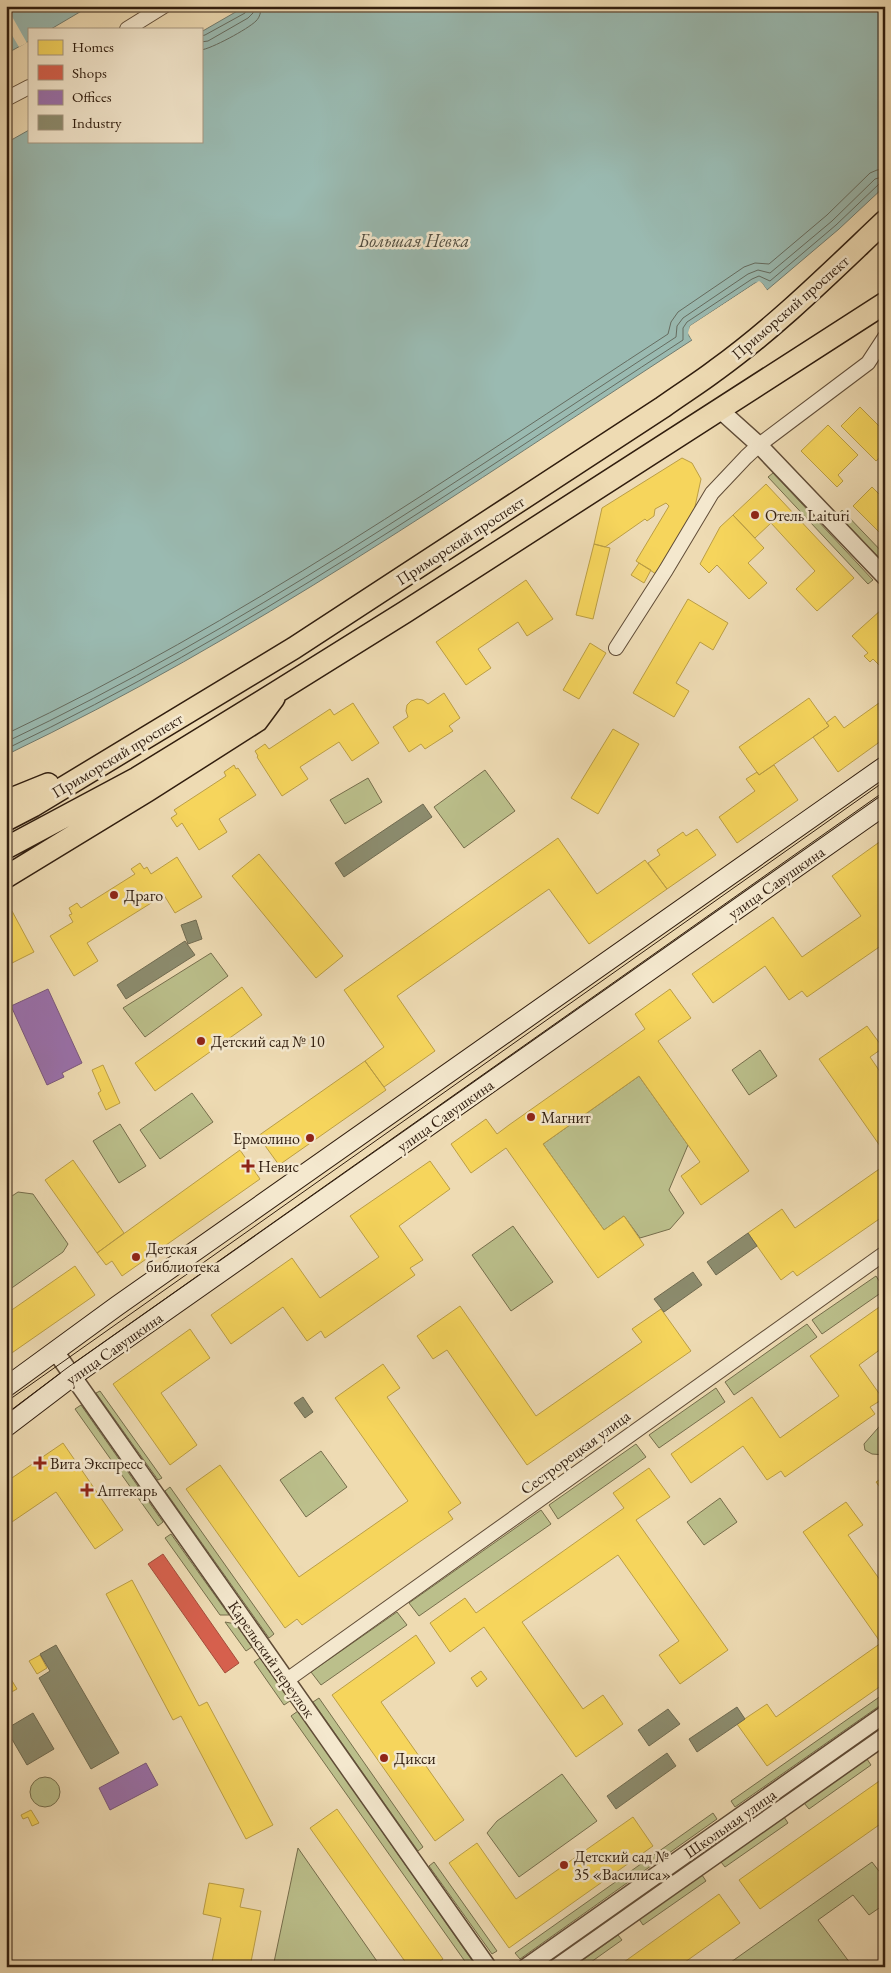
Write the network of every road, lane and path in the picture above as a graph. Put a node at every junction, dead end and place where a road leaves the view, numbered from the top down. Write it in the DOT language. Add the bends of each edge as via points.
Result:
graph roads {
  1 [pos="164,6"];
  2 [pos="129,28"];
  3 [pos="28,88"];
  4 [pos="6,99"];
  5 [pos="885,221"];
  6 [pos="885,303"];
  7 [pos="885,337"];
  8 [pos="720,410"];
  9 [pos="760,445"];
  10 [pos="885,577"];
  11 [pos="616,648"];
  12 [pos="280,690"];
  13 [pos="111,759"];
  14 [pos="885,766"];
  15 [pos="6,801"];
  16 [pos="885,805"];
  17 [pos="6,820"];
  18 [pos="6,848"];
  19 [pos="6,877"];
  20 [pos="885,1253"];
  21 [pos="55,1351"];
  22 [pos="73,1376"];
  23 [pos="6,1387"];
  24 [pos="6,1427"];
  25 [pos="287,1680"];
  26 [pos="885,1714"];
  27 [pos="885,1736"];
  28 [pos="488,1967"];
  29 [pos="526,1967"];
  30 [pos="557,1967"];
  1 -- 2 [label="street"];
  3 -- 4 [label="street"];
  5 -- 13 [label="main road, Приморский проспект" via="822,281 718,369 311,637"];
  6 -- 8 [label="main road, Приморский проспект"];
  7 -- 9 [label="street" via="868,363"];
  8 -- 9 [label="street"];
  8 -- 12 [label="main road, Приморский проспект"];
  9 -- 10 [label="street"];
  9 -- 11 [label="street" via="712,493"];
  12 -- 18 [label="main road, Приморский проспект" via="136,778"];
  12 -- 19 [label="main road" via="257,721"];
  13 -- 15 [label="main road"];
  13 -- 17 [label="main road, Приморский проспект"];
  14 -- 21 [label="main road, улица Савушкина"];
  16 -- 22 [label="main road, улица Савушкина"];
  20 -- 25 [label="street, Сестрорецкая улица"];
  21 -- 22 [label="street, Карельский переулок"];
  21 -- 23 [label="main road, улица Савушкина"];
  22 -- 24 [label="main road, улица Савушкина"];
  22 -- 25 [label="street, Карельский переулок"];
  25 -- 28 [label="street, Карельский переулок"];
  26 -- 29 [label="street, Школьная улица"];
  27 -- 30 [label="street, Школьная улица"];
}
